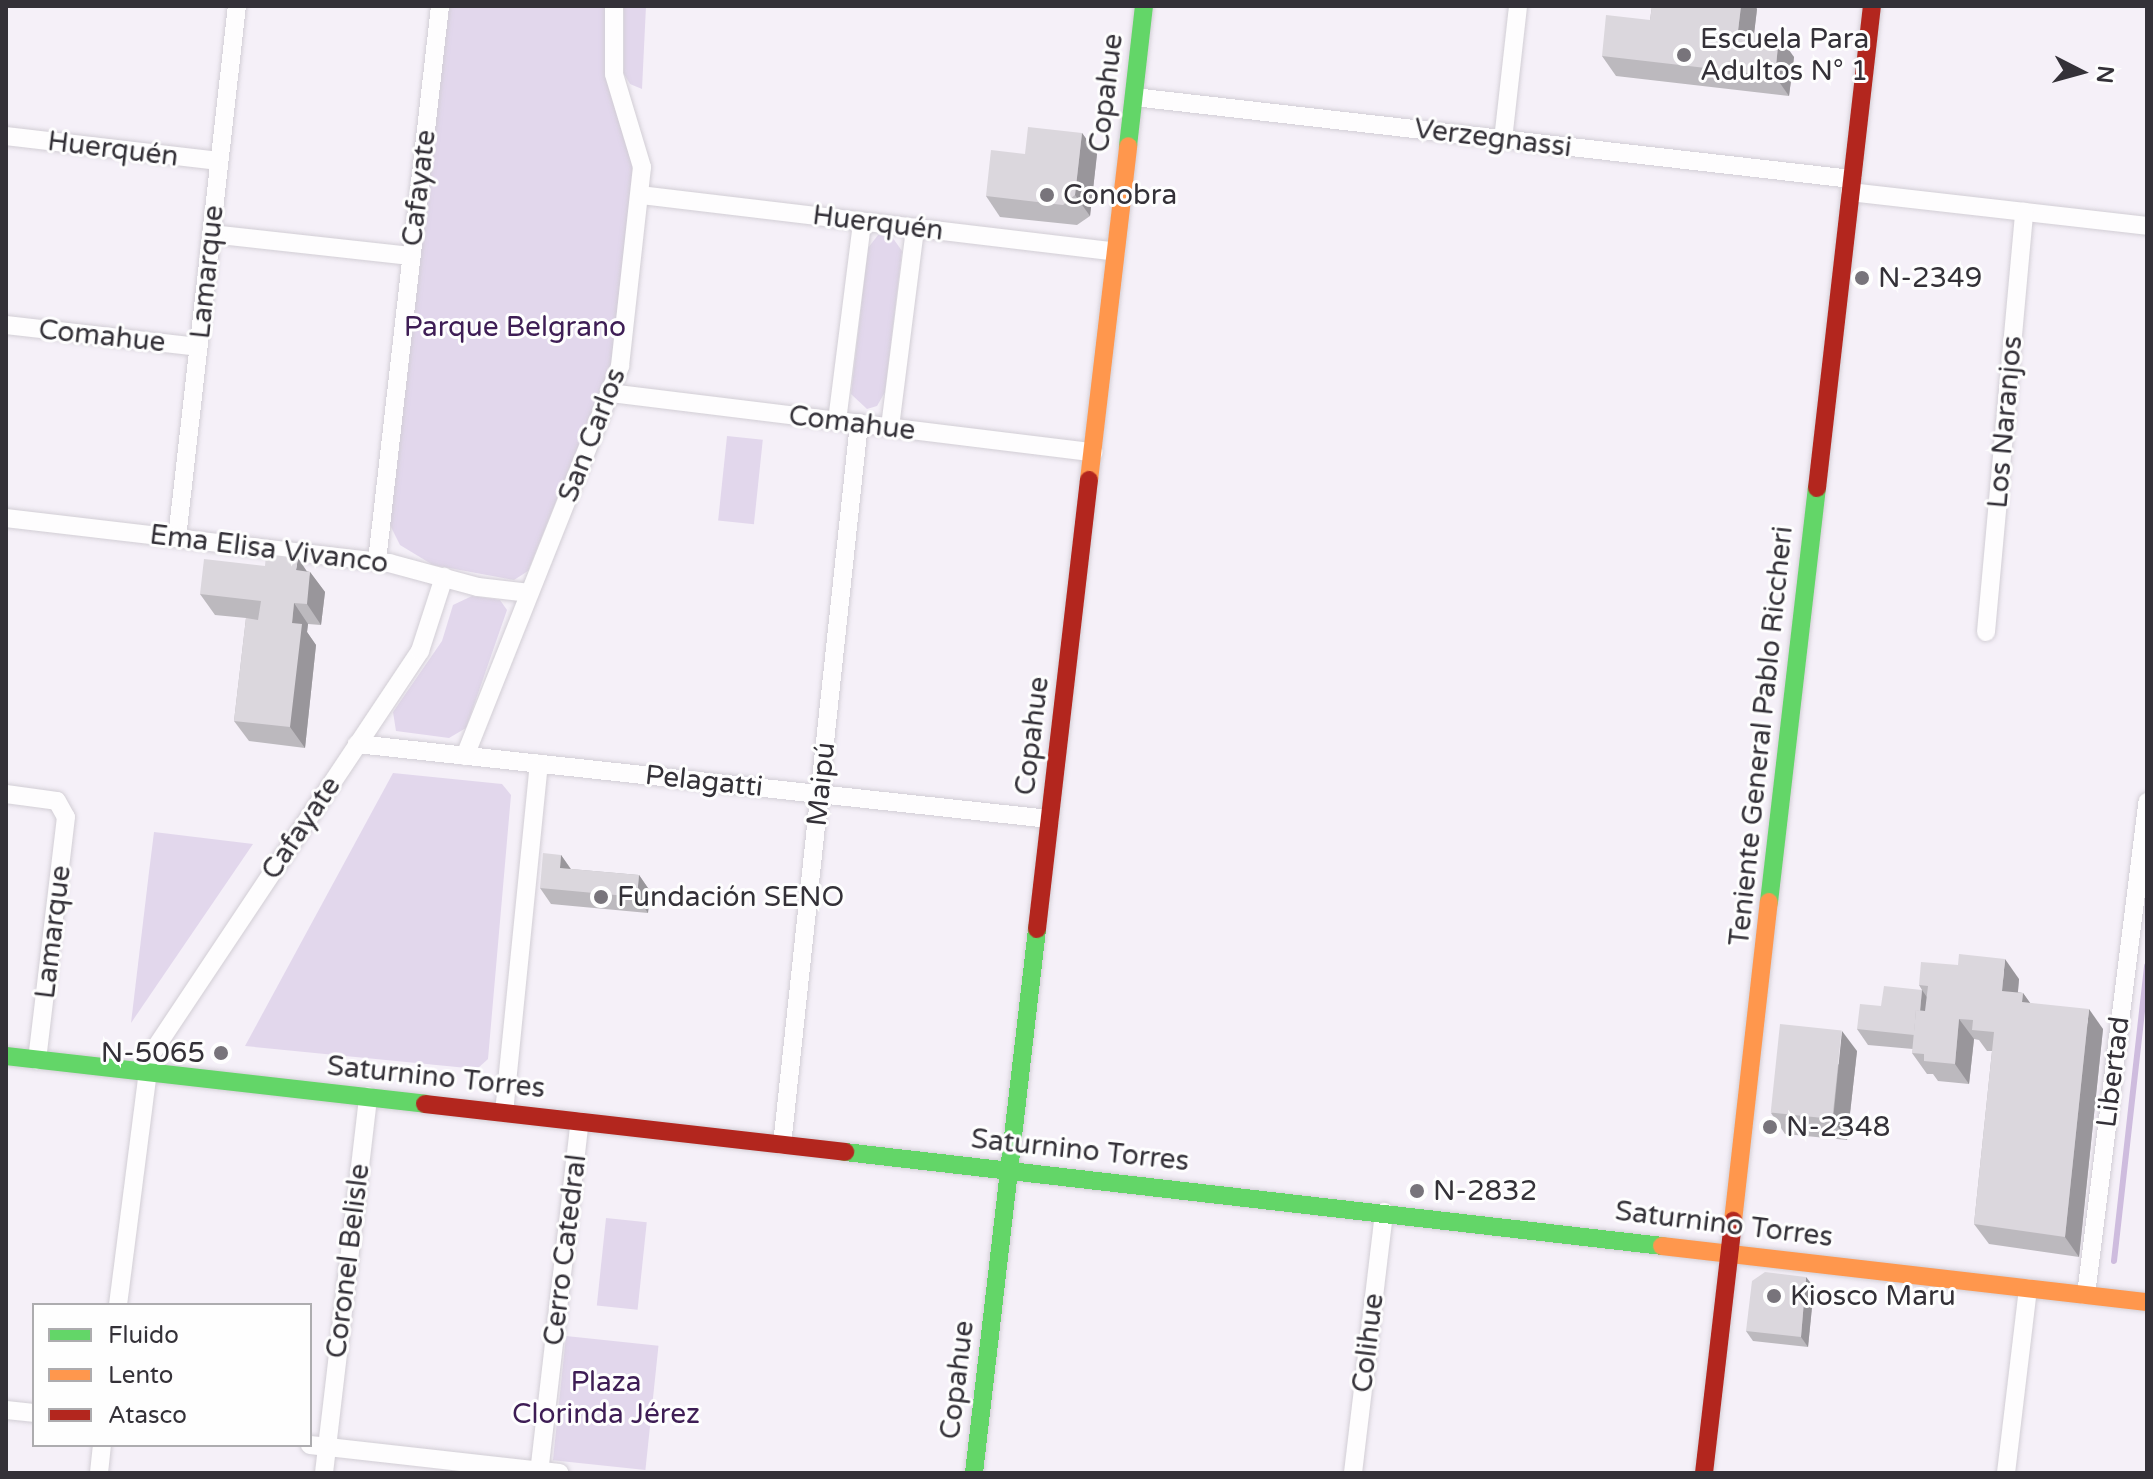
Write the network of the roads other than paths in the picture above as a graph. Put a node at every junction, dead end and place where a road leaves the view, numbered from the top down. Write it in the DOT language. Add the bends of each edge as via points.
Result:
graph roads {
  1 [pos="237,6"];
  2 [pos="440,6"];
  3 [pos="614,6"];
  4 [pos="1144,6"];
  5 [pos="1518,6"];
  6 [pos="1872,6"];
  7 [pos="1134,97"];
  8 [pos="6,136"];
  9 [pos="1503,140"];
  10 [pos="219,161"];
  11 [pos="1851,186"];
  12 [pos="640,195"];
  13 [pos="2024,212"];
  14 [pos="862,222"];
  15 [pos="2147,226"];
  16 [pos="915,228"];
  17 [pos="211,234"];
  18 [pos="1116,252"];
  19 [pos="411,256"];
  20 [pos="6,325"];
  21 [pos="198,347"];
  22 [pos="610,393"];
  23 [pos="837,421"];
  24 [pos="859,423"];
  25 [pos="890,427"];
  26 [pos="1093,452"];
  27 [pos="6,518"];
  28 [pos="177,538"];
  29 [pos="377,561"];
  30 [pos="444,577"];
  31 [pos="530,593"];
  32 [pos="1986,632"];
  33 [pos="357,744"];
  34 [pos="465,756"];
  35 [pos="539,764"];
  36 [pos="6,794"];
  37 [pos="820,794"];
  38 [pos="2147,802"];
  39 [pos="1050,819"];
  40 [pos="6,1056"];
  41 [pos="37,1060"];
  42 [pos="145,1072"];
  43 [pos="368,1097"];
  44 [pos="504,1113"];
  45 [pos="580,1121"];
  46 [pos="782,1145"];
  47 [pos="1010,1170"];
  48 [pos="1384,1212"];
  49 [pos="1731,1252"];
  50 [pos="2028,1288"];
  51 [pos="2086,1295"];
  52 [pos="2147,1302"];
  53 [pos="118,1303"];
  54 [pos="6,1410"];
  55 [pos="32,1413"];
  56 [pos="318,1446"];
  57 [pos="102,1447"];
  58 [pos="546,1472"];
  59 [pos="99,1473"];
  60 [pos="324,1473"];
  61 [pos="974,1473"];
  62 [pos="1353,1473"];
  63 [pos="1704,1473"];
  64 [pos="2006,1473"];
  1 -- 10 [label="street, Lamarque"];
  2 -- 19 [label="street, Cafayate"];
  3 -- 12 [label="street, San Carlos" via="612,64 642,158"];
  4 -- 7 [label="street, Copahue"];
  5 -- 9 [label="street"];
  6 -- 11 [label="street, Teniente General Pablo Riccheri"];
  7 -- 9 [label="street, Verzegnassi"];
  7 -- 18 [label="street, Copahue"];
  8 -- 10 [label="street, Huerquén"];
  9 -- 11 [label="street, Verzegnassi"];
  10 -- 17 [label="street, Lamarque"];
  11 -- 13 [label="street, Verzegnassi"];
  11 -- 49 [label="street, Teniente General Pablo Riccheri"];
  12 -- 14 [label="street, Huerquén"];
  12 -- 22 [label="street, San Carlos" via="622,357"];
  13 -- 15 [label="street, Verzegnassi"];
  13 -- 32 [label="street, Los Naranjos"];
  14 -- 16 [label="street, Huerquén"];
  14 -- 23 [label="street"];
  16 -- 18 [label="street, Huerquén"];
  16 -- 25 [label="street"];
  17 -- 19 [label="street"];
  17 -- 21 [label="street, Lamarque"];
  18 -- 26 [label="street, Copahue"];
  19 -- 29 [label="street, Cafayate"];
  20 -- 21 [label="street, Comahue"];
  21 -- 28 [label="street, Lamarque"];
  22 -- 23 [label="street, Comahue"];
  22 -- 31 [label="street, San Carlos"];
  23 -- 24 [label="street, Comahue"];
  24 -- 25 [label="street, Comahue"];
  24 -- 37 [label="street, Maipú"];
  25 -- 26 [label="street, Comahue"];
  26 -- 39 [label="street, Copahue"];
  27 -- 28 [label="street, Ema Elisa Vivanco"];
  28 -- 29 [label="street, Ema Elisa Vivanco"];
  29 -- 30 [label="street, Ema Elisa Vivanco"];
  30 -- 31 [label="street, Ema Elisa Vivanco"];
  30 -- 33 [label="street, Cafayate" via="424,642"];
  31 -- 34 [label="street, San Carlos"];
  33 -- 34 [label="street, Pelagatti"];
  33 -- 42 [label="street, Cafayate" via="161,1037"];
  34 -- 35 [label="street, Pelagatti"];
  35 -- 37 [label="street, Pelagatti"];
  35 -- 44 [label="street"];
  36 -- 41 [label="street, Lamarque" via="62,805 66,826"];
  37 -- 39 [label="street, Pelagatti"];
  37 -- 46 [label="street, Maipú"];
  38 -- 51 [label="street, Libertad"];
  39 -- 47 [label="street, Copahue"];
  40 -- 41 [label="street, Saturnino Torres"];
  41 -- 42 [label="street, Saturnino Torres"];
  42 -- 43 [label="street, Saturnino Torres"];
  42 -- 53 [label="street"];
  43 -- 44 [label="street, Saturnino Torres"];
  43 -- 56 [label="street, Coronel Belisle"];
  44 -- 45 [label="street, Saturnino Torres"];
  45 -- 46 [label="street, Saturnino Torres"];
  45 -- 58 [label="street, Cerro Catedral"];
  46 -- 47 [label="street, Saturnino Torres"];
  47 -- 48 [label="street, Saturnino Torres"];
  47 -- 61 [label="street, Copahue"];
  48 -- 49 [label="street, Saturnino Torres"];
  48 -- 62 [label="street, Colihue"];
  49 -- 50 [label="street, Saturnino Torres"];
  49 -- 63 [label="street, Teniente General Pablo Riccheri"];
  50 -- 51 [label="street, Saturnino Torres"];
  50 -- 64 [label="street"];
  51 -- 52 [label="street, Saturnino Torres"];
  54 -- 55 [label="street"];
  56 -- 58 [label="street"];
  56 -- 60 [label="street, Coronel Belisle"];
  57 -- 59 [label="street"];
}
